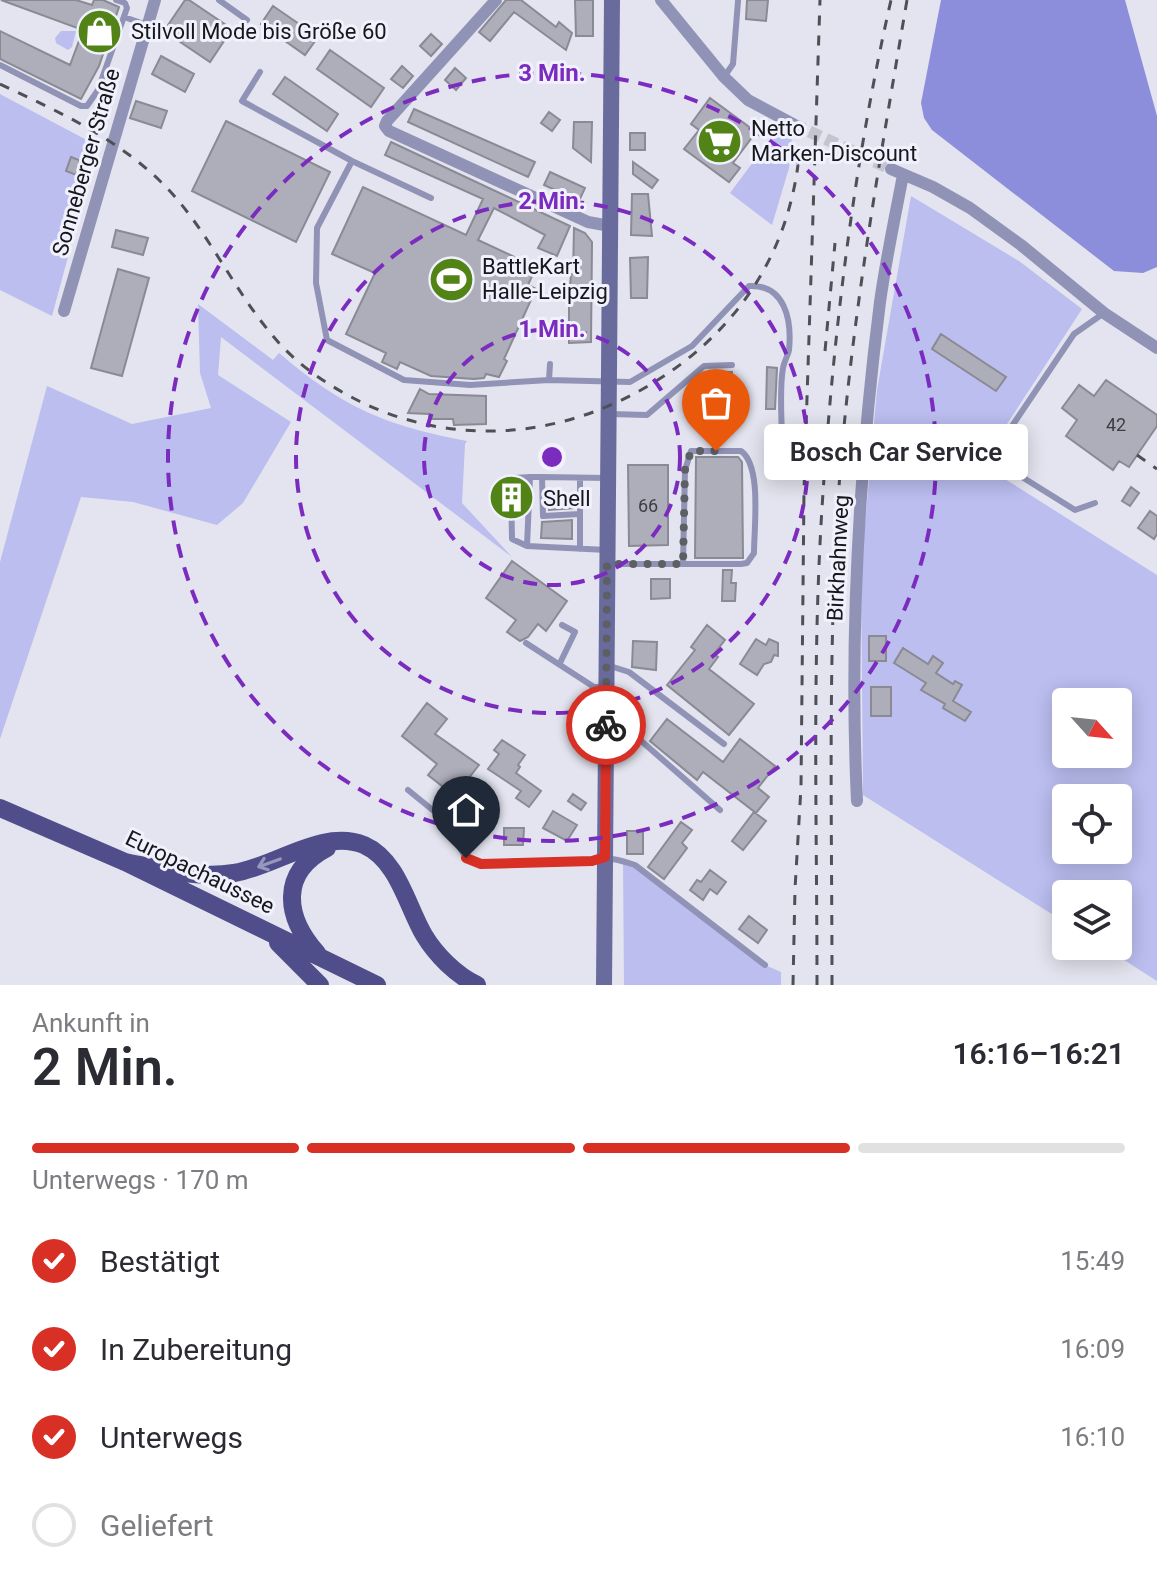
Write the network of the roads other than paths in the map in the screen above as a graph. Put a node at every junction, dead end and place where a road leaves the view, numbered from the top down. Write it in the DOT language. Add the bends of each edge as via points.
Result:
graph roads {
  1 [pos="116,0"];
  2 [pos="155,0"];
  3 [pos="219,0"];
  4 [pos="496,0"];
  5 [pos="612,0"];
  6 [pos="661,0"];
  7 [pos="738,1"];
  8 [pos="124,17"];
  9 [pos="247,20"];
  10 [pos="147,25"];
  11 [pos="0,65"];
  12 [pos="260,72"];
  13 [pos="724,77"];
  14 [pos="793,124"];
  15 [pos="352,161"];
  16 [pos="431,198"];
  17 [pos="610,226"];
  18 [pos="64,311"];
  19 [pos="1104,313"];
  20 [pos="1157,348"];
  21 [pos="550,364"];
  22 [pos="732,365"];
  23 [pos="549,380"];
  24 [pos="609,381"];
  25 [pos="609,414"];
  26 [pos="782,443"];
  27 [pos="530,477"];
  28 [pos="542,477"];
  29 [pos="580,478"];
  30 [pos="608,478"];
  31 [pos="1095,503"];
  32 [pos="580,514"];
  33 [pos="527,546"];
  34 [pos="580,549"];
  35 [pos="607,557"];
  36 [pos="683,564"];
  37 [pos="562,625"];
  38 [pos="526,643"];
  39 [pos="560,663"];
  40 [pos="606,664"];
  41 [pos="607,687"];
  42 [pos="606,729"];
  43 [pos="724,744"];
  44 [pos="408,790"];
  45 [pos="857,801"];
  46 [pos="0,808"];
  47 [pos="720,810"];
  48 [pos="344,841"];
  49 [pos="605,857"];
  50 [pos="125,862"];
  51 [pos="261,928"];
  52 [pos="321,958"];
  53 [pos="765,965"];
  54 [pos="320,985"];
  55 [pos="377,985"];
  56 [pos="477,985"];
  57 [pos="604,985"];
  1 -- 8 [label="lane" via="125,3"];
  2 -- 10 [label="street, Sonneberger Straße"];
  3 -- 9 [label="lane"];
  4 -- 17 [label="street" via="385,126 588,222"];
  5 -- 17 [label="street"];
  6 -- 13 [label="street"];
  7 -- 13 [label="lane" via="733,64"];
  8 -- 10 [label="lane"];
  8 -- 11 [label="lane, Sonneberger Straße" via="98,90 87,106"];
  10 -- 18 [label="street, Sonneberger Straße"];
  12 -- 15 [label="lane" via="242,101"];
  13 -- 14 [label="street" via="748,100"];
  15 -- 16 [label="lane"];
  15 -- 23 [label="lane" via="317,228 316,283 327,340 404,380 470,385"];
  17 -- 24 [label="street"];
  19 -- 20 [label="street, Birkhahnweg"];
  19 -- 31 [label="lane" via="1074,334 1004,438 1001,453 1006,467 1075,510"];
  19 -- 45 [label="street, Birkhahnweg" via="970,208 897,172 862,472 854,591"];
  21 -- 23 [label="lane"];
  22 -- 25 [label="lane" via="704,366 647,415"];
  23 -- 24 [label="lane"];
  24 -- 25 [label="street"];
  24 -- 26 [label="lane" via="630,382 658,368 692,346 749,286 763,285 788,315"];
  25 -- 30 [label="street"];
  27 -- 28 [label="lane"];
  27 -- 33 [label="lane"];
  27 -- 33 [label="lane" via="514,478 511,488 512,539"];
  28 -- 29 [label="lane"];
  28 -- 32 [label="lane" via="543,516"];
  29 -- 30 [label="lane"];
  29 -- 32 [label="lane"];
  30 -- 35 [label="street"];
  32 -- 34 [label="lane"];
  33 -- 34 [label="lane"];
  34 -- 35 [label="lane"];
  35 -- 36 [label="lane"];
  35 -- 40 [label="street"];
  36 -- 36 [label="lane" via="741,564 754,553 754,468 746,453 691,451 685,470"];
  37 -- 39 [label="lane" via="575,632"];
  38 -- 39 [label="lane"];
  39 -- 41 [label="lane" via="594,687"];
  40 -- 41 [label="street"];
  40 -- 43 [label="lane" via="629,672"];
  41 -- 42 [label="street"];
  42 -- 47 [label="lane" via="631,732"];
  42 -- 49 [label="street"];
  44 -- 49 [label="lane" via="440,816 474,863"];
  46 -- 50 [label="main road, Europachaussee"];
  48 -- 50 [label="main road, one-way" via="234,873 196,874"];
  48 -- 52 [label="main road" via="314,856 294,882 291,903 297,926"];
  48 -- 56 [label="main road" via="364,845 379,856 433,947"];
  49 -- 53 [label="lane" via="635,865"];
  49 -- 57 [label="street"];
  50 -- 51 [label="main road, Europachaussee"];
  51 -- 52 [label="main road, Europachaussee"];
  51 -- 54 [label="main road"];
  52 -- 55 [label="main road, Europachaussee"];
}
